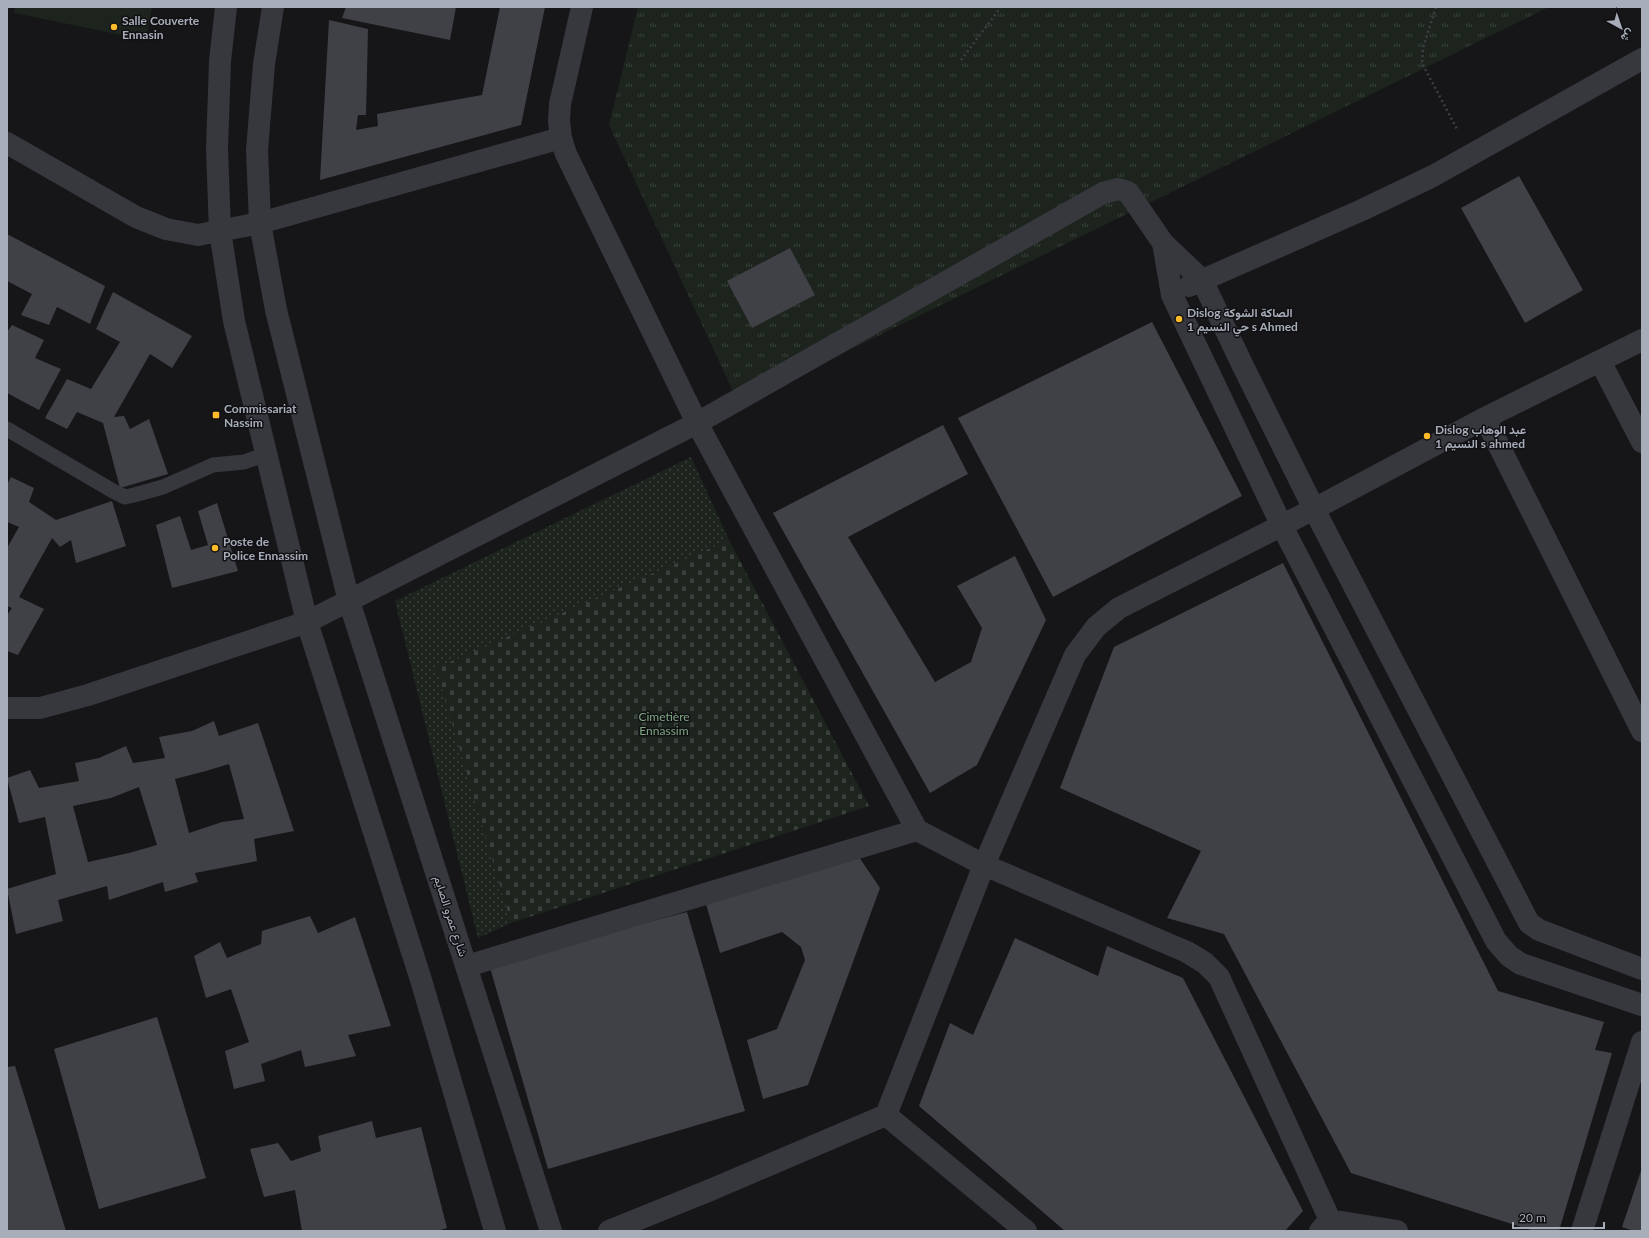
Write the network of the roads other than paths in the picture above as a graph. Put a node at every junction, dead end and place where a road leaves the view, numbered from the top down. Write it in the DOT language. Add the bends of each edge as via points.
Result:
graph roads {
  1 [pos="226,7"];
  2 [pos="273,7"];
  3 [pos="582,7"];
  4 [pos="1642,59"];
  5 [pos="561,138"];
  6 [pos="7,143"];
  7 [pos="260,223"];
  8 [pos="220,231"];
  9 [pos="1163,243"];
  10 [pos="1202,280"];
  11 [pos="1172,295"];
  12 [pos="1642,340"];
  13 [pos="1600,361"];
  14 [pos="1485,418"];
  15 [pos="697,422"];
  16 [pos="7,429"];
  17 [pos="1642,442"];
  18 [pos="266,454"];
  19 [pos="1314,509"];
  20 [pos="1281,524"];
  21 [pos="349,601"];
  22 [pos="307,622"];
  23 [pos="7,708"];
  24 [pos="1642,731"];
  25 [pos="918,830"];
  26 [pos="984,865"];
  27 [pos="467,966"];
  28 [pos="1642,969"];
  29 [pos="1642,1005"];
  30 [pos="1642,1042"];
  31 [pos="886,1115"];
  32 [pos="1325,1225"];
  33 [pos="494,1231"];
  34 [pos="551,1231"];
  35 [pos="609,1231"];
  36 [pos="1026,1231"];
  37 [pos="1397,1231"];
  38 [pos="1582,1231"];
  1 -- 8 [label="street" via="220,61 216,149"];
  2 -- 7 [label="street, شارع عمرو الصايم" via="264,64 258,150"];
  3 -- 5 [label="street" via="560,104"];
  4 -- 10 [label="street" via="1433,176"];
  5 -- 7 [label="street"];
  5 -- 15 [label="street" via="566,154"];
  6 -- 8 [label="street" via="136,217 166,229 198,235"];
  7 -- 8 [label="street"];
  7 -- 21 [label="street, شارع عمرو الصايم" via="276,310"];
  8 -- 18 [label="street" via="234,321"];
  9 -- 10 [label="street"];
  9 -- 11 [label="street"];
  9 -- 15 [label="street" via="1128,192 1118,189 1103,193"];
  10 -- 11 [label="street"];
  10 -- 19 [label="street"];
  11 -- 20 [label="street"];
  12 -- 13 [label="street"];
  13 -- 14 [label="street"];
  13 -- 17 [label="street"];
  14 -- 19 [label="street"];
  14 -- 24 [label="street"];
  15 -- 21 [label="street"];
  15 -- 25 [label="street"];
  16 -- 18 [label="lane" via="124,497 162,487 213,465 244,462"];
  18 -- 22 [label="street"];
  19 -- 20 [label="street"];
  19 -- 28 [label="street" via="1529,923 1539,930"];
  20 -- 26 [label="street" via="1119,608 1096,627 1075,655"];
  20 -- 29 [label="street" via="1496,941 1509,956 1521,964"];
  21 -- 22 [label="street"];
  21 -- 27 [label="street, شارع عمرو الصايم"];
  22 -- 23 [label="street" via="88,695 40,708"];
  22 -- 33 [label="street" via="421,980"];
  25 -- 26 [label="street"];
  25 -- 27 [label="street"];
  26 -- 31 [label="street"];
  26 -- 32 [label="street" via="1187,952 1205,963 1219,977"];
  27 -- 34 [label="street, شارع عمرو الصايم"];
  30 -- 38 [label="street"];
  31 -- 35 [label="street"];
  31 -- 36 [label="street"];
  32 -- 37 [label="street"];
}
